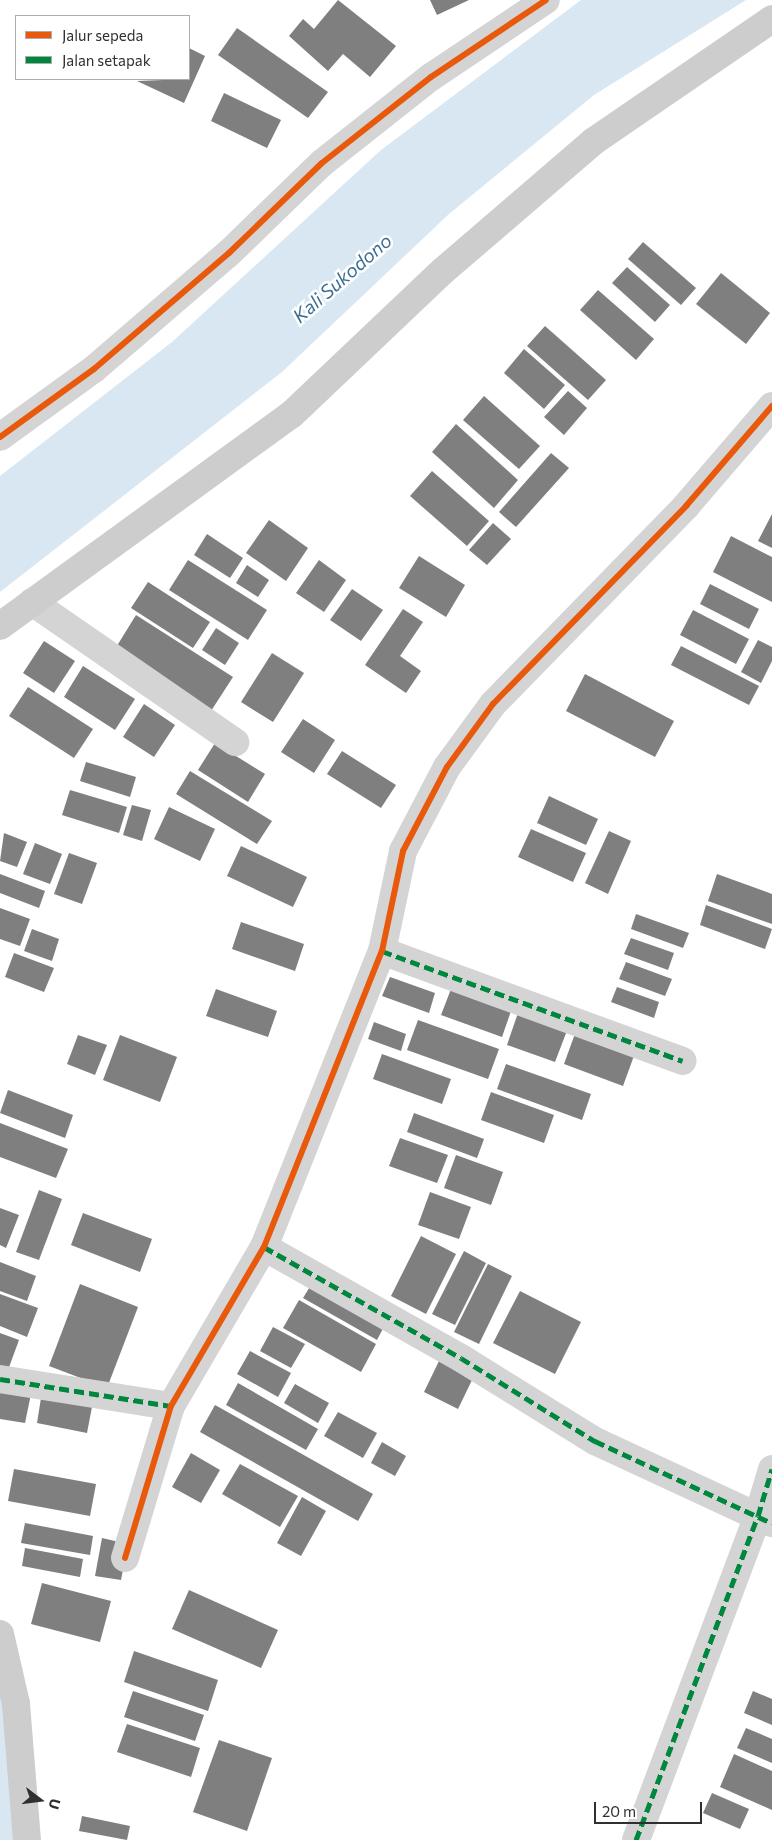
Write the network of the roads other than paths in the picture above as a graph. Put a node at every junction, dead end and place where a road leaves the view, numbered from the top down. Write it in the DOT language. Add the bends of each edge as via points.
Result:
graph roads {
  1 [pos="546,0"];
  2 [pos="772,19"];
  3 [pos="772,406"];
  4 [pos="0,437"];
  5 [pos="32,602"];
  6 [pos="0,626"];
  7 [pos="235,742"];
  8 [pos="382,951"];
  9 [pos="682,1061"];
  10 [pos="264,1247"];
  11 [pos="0,1379"];
  12 [pos="171,1406"];
  13 [pos="772,1469"];
  14 [pos="765,1520"];
  15 [pos="125,1558"];
  16 [pos="0,1634"];
  17 [pos="27,1840"];
  18 [pos="636,1840"];
  1 -- 4 [label="street" via="431,77 322,163 229,253 94,369"];
  2 -- 5 [label="main road" via="594,140 444,270 292,414"];
  3 -- 8 [label="street" via="686,506 493,704 447,767 403,850"];
  5 -- 6 [label="main road"];
  5 -- 7 [label="street"];
  8 -- 9 [label="street"];
  8 -- 10 [label="street"];
  10 -- 12 [label="street"];
  10 -- 14 [label="street" via="460,1358 595,1441"];
  11 -- 12 [label="street"];
  12 -- 15 [label="street"];
  13 -- 14 [label="street"];
  14 -- 18 [label="street"];
  16 -- 17 [label="main road" via="16,1704"];
}
